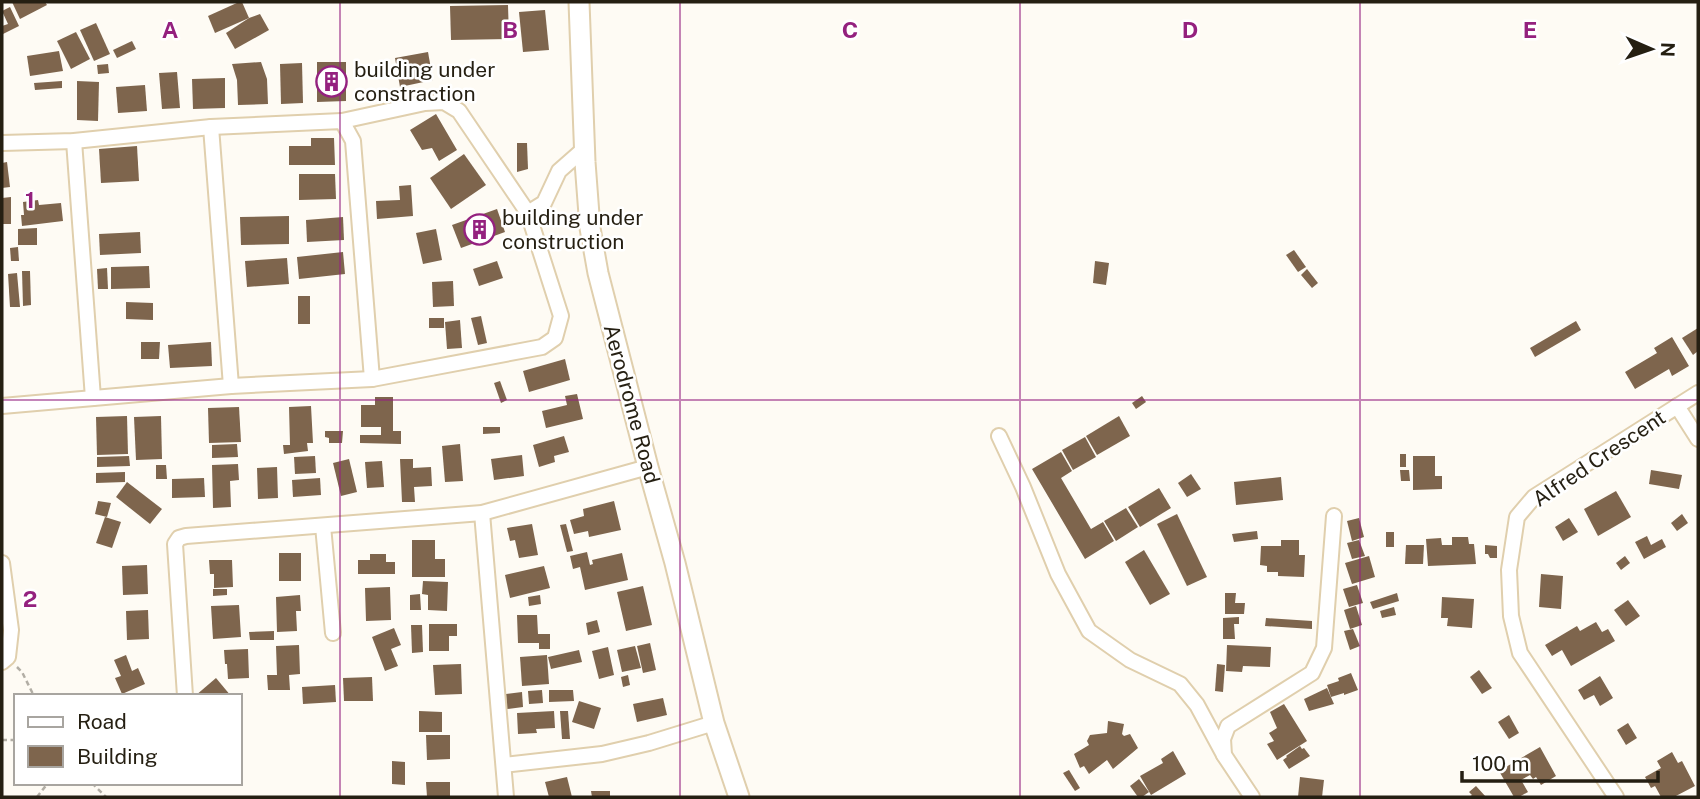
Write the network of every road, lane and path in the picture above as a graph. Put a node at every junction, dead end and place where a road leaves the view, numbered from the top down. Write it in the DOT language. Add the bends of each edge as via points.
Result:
graph roads {
  1 [pos="579,2"];
  2 [pos="342,121"];
  3 [pos="211,127"];
  4 [pos="74,141"];
  5 [pos="2,143"];
  6 [pos="584,149"];
  7 [pos="528,213"];
  8 [pos="372,379"];
  9 [pos="231,386"];
  10 [pos="1698,393"];
  11 [pos="93,398"];
  12 [pos="2,406"];
  13 [pos="1677,406"];
  14 [pos="999,436"];
  15 [pos="1698,439"];
  16 [pos="648,467"];
  17 [pos="482,513"];
  18 [pos="1334,516"];
  19 [pos="323,526"];
  20 [pos="2,564"];
  21 [pos="333,633"];
  22 [pos="5,659"];
  23 [pos="33,694"];
  24 [pos="186,694"];
  25 [pos="714,723"];
  26 [pos="1224,755"];
  27 [pos="503,765"];
  28 [pos="506,797"];
  29 [pos="739,797"];
  30 [pos="1252,797"];
  31 [pos="1616,797"];
  1 -- 6 [label="street, Aerodrome Road"];
  2 -- 3 [label="street"];
  2 -- 7 [label="street" via="444,102 459,111"];
  2 -- 8 [label="street" via="353,141"];
  3 -- 4 [label="street"];
  3 -- 9 [label="street"];
  4 -- 5 [label="street"];
  4 -- 11 [label="street"];
  6 -- 7 [label="street" via="559,172 544,203"];
  6 -- 16 [label="street, Aerodrome Road" via="598,273"];
  7 -- 8 [label="street" via="561,316 555,338 542,347"];
  8 -- 9 [label="street"];
  9 -- 11 [label="street"];
  10 -- 13 [label="street, Alfred Crescent"];
  11 -- 12 [label="street"];
  13 -- 15 [label="street"];
  13 -- 31 [label="street, Alfred Crescent" via="1534,497 1517,517 1509,570 1511,616 1520,653"];
  14 -- 26 [label="street" via="1058,574 1089,631 1130,660 1180,684"];
  16 -- 17 [label="street"];
  16 -- 25 [label="street, Aerodrome Road"];
  17 -- 19 [label="street"];
  17 -- 27 [label="street"];
  18 -- 26 [label="street" via="1324,648 1312,673 1228,726"];
  19 -- 21 [label="street"];
  19 -- 24 [label="street" via="179,538 175,544"];
  20 -- 22 [label="street" via="10,630"];
  22 -- 23 [label="path" via="22,672"];
  25 -- 27 [label="street" via="603,754"];
  25 -- 29 [label="street, Aerodrome Road"];
  26 -- 30 [label="street"];
  27 -- 28 [label="street"];
}
